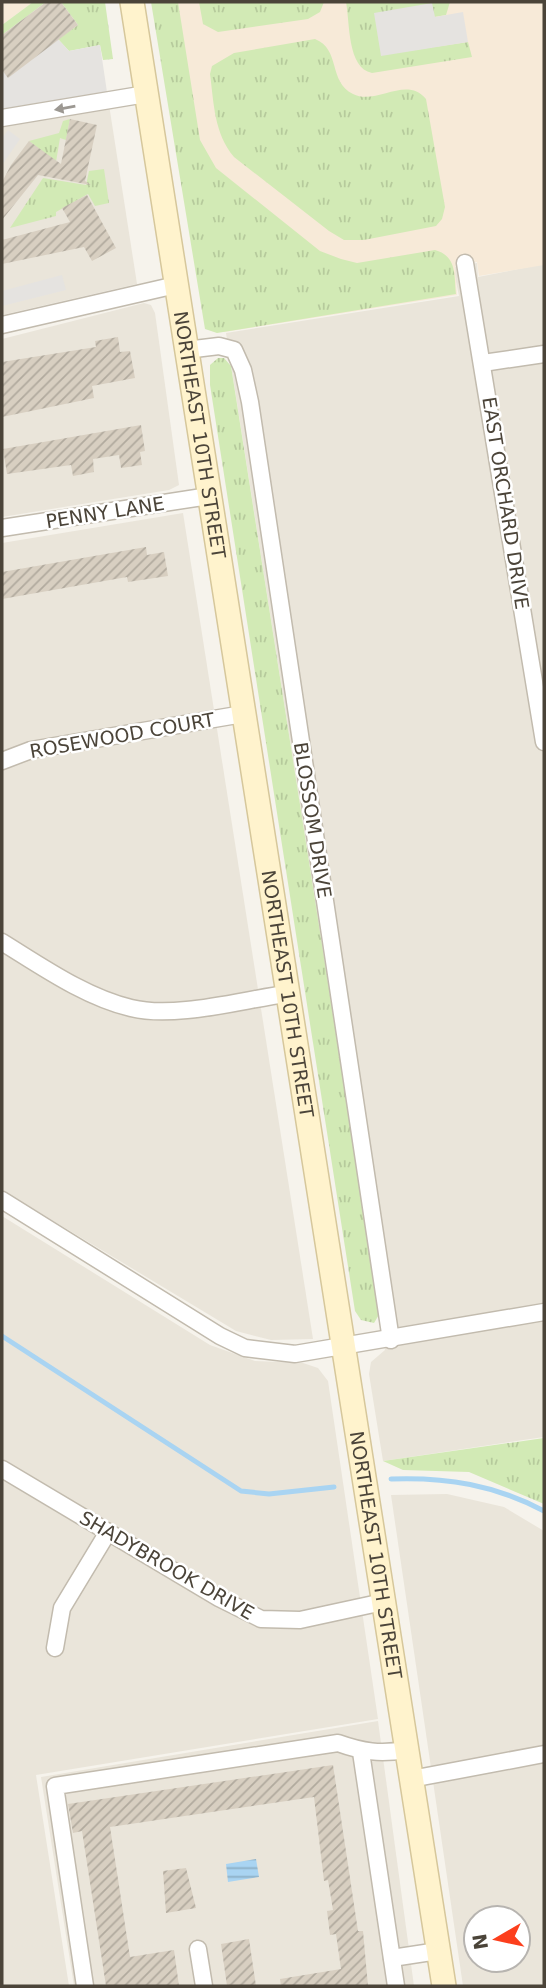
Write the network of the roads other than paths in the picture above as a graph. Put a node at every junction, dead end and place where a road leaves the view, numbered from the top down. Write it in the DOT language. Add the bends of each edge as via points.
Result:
graph roads {
  1 [pos="132,2"];
  2 [pos="146,94"];
  3 [pos="6,117"];
  4 [pos="465,263"];
  5 [pos="176,285"];
  6 [pos="2,325"];
  7 [pos="186,350"];
  8 [pos="544,354"];
  9 [pos="483,363"];
  10 [pos="209,496"];
  11 [pos="2,528"];
  12 [pos="243,714"];
  13 [pos="544,742"];
  14 [pos="2,761"];
  15 [pos="2,942"];
  16 [pos="286,994"];
  17 [pos="2,1200"];
  18 [pos="544,1312"];
  19 [pos="391,1340"];
  20 [pos="342,1348"];
  21 [pos="2,1469"];
  22 [pos="108,1532"];
  23 [pos="383,1602"];
  24 [pos="55,1648"];
  25 [pos="406,1749"];
  26 [pos="361,1752"];
  27 [pos="544,1754"];
  28 [pos="411,1779"];
  29 [pos="198,1949"];
  30 [pos="438,1951"];
  31 [pos="392,1958"];
  32 [pos="85,1986"];
  33 [pos="204,1986"];
  34 [pos="396,1986"];
  35 [pos="444,1986"];
  1 -- 2 [label="main road, NORTHEAST 10TH STREET"];
  2 -- 3 [label="street, one-way"];
  2 -- 5 [label="main road, NORTHEAST 10TH STREET"];
  4 -- 9 [label="street, EAST ORCHARD DRIVE"];
  5 -- 6 [label="street"];
  5 -- 7 [label="main road, NORTHEAST 10TH STREET"];
  7 -- 10 [label="main road, NORTHEAST 10TH STREET"];
  7 -- 19 [label="street, BLOSSOM DRIVE" via="234,349 250,401"];
  8 -- 9 [label="street"];
  9 -- 13 [label="street, EAST ORCHARD DRIVE"];
  10 -- 11 [label="street, PENNY LANE"];
  10 -- 12 [label="main road, NORTHEAST 10TH STREET"];
  12 -- 14 [label="street, ROSEWOOD COURT" via="32,750"];
  12 -- 16 [label="main road, NORTHEAST 10TH STREET"];
  15 -- 16 [label="street" via="53,973 131,1008 163,1010"];
  16 -- 20 [label="main road, NORTHEAST 10TH STREET"];
  17 -- 20 [label="street" via="245,1348 295,1354"];
  18 -- 19 [label="street"];
  19 -- 20 [label="street"];
  20 -- 23 [label="main road, NORTHEAST 10TH STREET"];
  21 -- 22 [label="street, SHADYBROOK DRIVE"];
  22 -- 23 [label="street, SHADYBROOK DRIVE" via="261,1619 300,1620"];
  22 -- 24 [label="street" via="62,1608"];
  23 -- 25 [label="main road, NORTHEAST 10TH STREET"];
  25 -- 26 [label="street"];
  25 -- 28 [label="main road, NORTHEAST 10TH STREET"];
  26 -- 31 [label="street"];
  26 -- 32 [label="street" via="338,1743 55,1786"];
  27 -- 28 [label="street"];
  28 -- 30 [label="main road, NORTHEAST 10TH STREET"];
  29 -- 33 [label="street"];
  30 -- 31 [label="street"];
  30 -- 35 [label="main road, NORTHEAST 10TH STREET"];
  31 -- 34 [label="street"];
}
